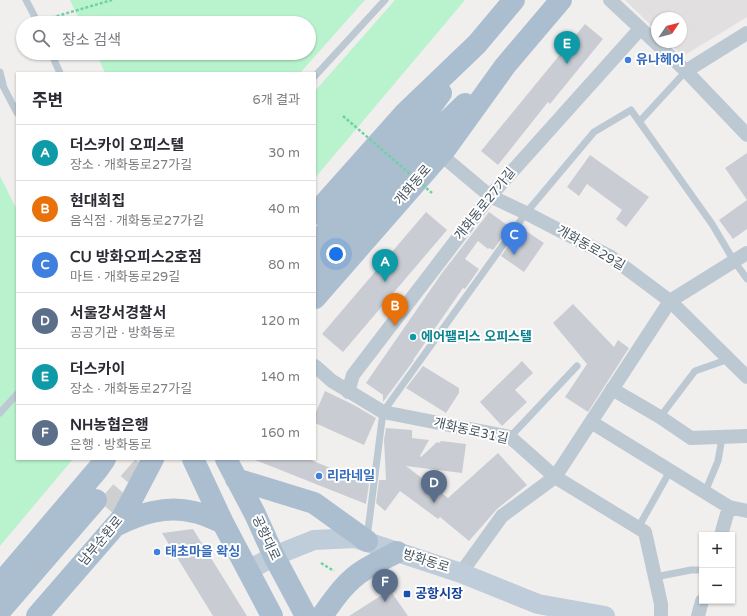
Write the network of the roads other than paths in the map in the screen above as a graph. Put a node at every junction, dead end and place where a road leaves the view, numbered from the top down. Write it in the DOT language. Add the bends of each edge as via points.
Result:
graph roads {
  1 [pos="26,0"];
  2 [pos="385,0"];
  3 [pos="514,0"];
  4 [pos="561,0"];
  5 [pos="610,0"];
  6 [pos="35,16"];
  7 [pos="640,29"];
  8 [pos="747,32"];
  9 [pos="477,44"];
  10 [pos="54,60"];
  11 [pos="505,66"];
  12 [pos="686,71"];
  13 [pos="0,72"];
  14 [pos="60,72"];
  15 [pos="316,75"];
  16 [pos="1,83"];
  17 [pos="16,111"];
  18 [pos="640,121"];
  19 [pos="747,135"];
  20 [pos="440,154"];
  21 [pos="490,196"];
  22 [pos="316,213"];
  23 [pos="526,213"];
  24 [pos="316,244"];
  25 [pos="747,253"];
  26 [pos="734,261"];
  27 [pos="316,270"];
  28 [pos="747,279"];
  29 [pos="316,297"];
  30 [pos="670,301"];
  31 [pos="729,359"];
  32 [pos="577,366"];
  33 [pos="316,367"];
  34 [pos="747,377"];
  35 [pos="612,389"];
  36 [pos="348,392"];
  37 [pos="16,395"];
  38 [pos="383,412"];
  39 [pos="0,414"];
  40 [pos="660,417"];
  41 [pos="591,422"];
  42 [pos="747,436"];
  43 [pos="510,437"];
  44 [pos="722,438"];
  45 [pos="104,460"];
  46 [pos="152,460"];
  47 [pos="193,460"];
  48 [pos="226,460"];
  49 [pos="670,471"];
  50 [pos="555,477"];
  51 [pos="236,480"];
  52 [pos="705,492"];
  53 [pos="728,507"];
  54 [pos="104,508"];
  55 [pos="747,511"];
  56 [pos="223,523"];
  57 [pos="638,528"];
  58 [pos="722,532"];
  59 [pos="367,541"];
  60 [pos="397,552"];
  61 [pos="274,556"];
  62 [pos="249,570"];
  63 [pos="699,570"];
  64 [pos="461,573"];
  65 [pos="655,577"];
  66 [pos="0,584"];
  67 [pos="701,604"];
  68 [pos="0,611"];
  69 [pos="14,616"];
  70 [pos="37,616"];
  71 [pos="272,616"];
  72 [pos="306,616"];
  73 [pos="322,616"];
  74 [pos="605,616"];
  75 [pos="661,616"];
  76 [pos="698,616"];
  1 -- 6 [label="lane"];
  2 -- 15 [label="lane"];
  3 -- 9 [label="main road"];
  4 -- 11 [label="main road, 개화동로"];
  5 -- 7 [label="street"];
  7 -- 12 [label="street"];
  7 -- 21 [label="street, 개화동로27가길"];
  8 -- 12 [label="street"];
  9 -- 22 [label="main road" via="404,114"];
  9 -- 24 [label="main road" via="416,127"];
  10 -- 14 [label="lane"];
  11 -- 20 [label="main road, 개화동로"];
  11 -- 27 [label="main road, 개화동로" via="434,134"];
  12 -- 18 [label="lane"];
  12 -- 19 [label="street"];
  13 -- 16 [label="lane"];
  16 -- 17 [label="lane"];
  18 -- 23 [label="lane" via="631,110 594,132"];
  18 -- 26 [label="lane" via="712,224"];
  20 -- 21 [label="street, 개화동로29길"];
  20 -- 29 [label="main road, 개화동로"];
  21 -- 23 [label="street, 개화동로29길"];
  21 -- 36 [label="street, 개화동로27가길" via="353,375"];
  23 -- 30 [label="street, 개화동로29길" via="611,257"];
  23 -- 38 [label="lane"];
  25 -- 26 [label="street"];
  26 -- 28 [label="lane"];
  26 -- 30 [label="street"];
  30 -- 31 [label="street, 개화동로29길"];
  30 -- 35 [label="street"];
  31 -- 34 [label="street, 개화동로29길"];
  31 -- 40 [label="lane" via="695,372"];
  32 -- 43 [label="lane"];
  33 -- 36 [label="street, 개화동로31길"];
  35 -- 40 [label="street"];
  35 -- 41 [label="street"];
  36 -- 38 [label="street, 개화동로31길"];
  37 -- 39 [label="lane"];
  38 -- 43 [label="street, 개화동로31길"];
  38 -- 59 [label="lane"];
  40 -- 44 [label="street" via="691,438"];
  41 -- 49 [label="street"];
  41 -- 50 [label="street"];
  42 -- 44 [label="street"];
  43 -- 50 [label="street, 개화동로31길"];
  44 -- 52 [label="lane" via="718,461"];
  45 -- 54 [label="main road" via="98,470"];
  46 -- 54 [label="main road, 남부순환로"];
  47 -- 56 [label="main road"];
  48 -- 51 [label="main road, 공항대로"];
  49 -- 52 [label="street"];
  49 -- 57 [label="lane"];
  50 -- 57 [label="street, 개화동로31길"];
  50 -- 64 [label="street" via="502,516"];
  51 -- 59 [label="main road" via="314,503"];
  51 -- 61 [label="main road, 공항대로"];
  52 -- 53 [label="street"];
  53 -- 55 [label="street"];
  53 -- 58 [label="street"];
  54 -- 56 [label="main road" via="136,516 157,510 194,512"];
  54 -- 66 [label="main road, 남부순환로"];
  54 -- 68 [label="main road, 남부순환로"];
  54 -- 69 [label="main road, 남부순환로"];
  54 -- 70 [label="main road, 남부순환로"];
  56 -- 62 [label="main road"];
  57 -- 65 [label="street, 개화동로31길" via="645,532"];
  59 -- 60 [label="main road, 방화동로"];
  59 -- 61 [label="main road, 방화동로" via="356,538 314,540"];
  60 -- 64 [label="main road, 방화동로"];
  60 -- 73 [label="main road" via="363,570 338,594"];
  61 -- 62 [label="main road, 방화동로"];
  61 -- 72 [label="main road, 공항대로"];
  62 -- 71 [label="main road"];
  63 -- 65 [label="lane"];
  64 -- 74 [label="main road, 방화동로" via="538,604"];
  65 -- 75 [label="street, 개화동로31길"];
  67 -- 76 [label="street"];
}
